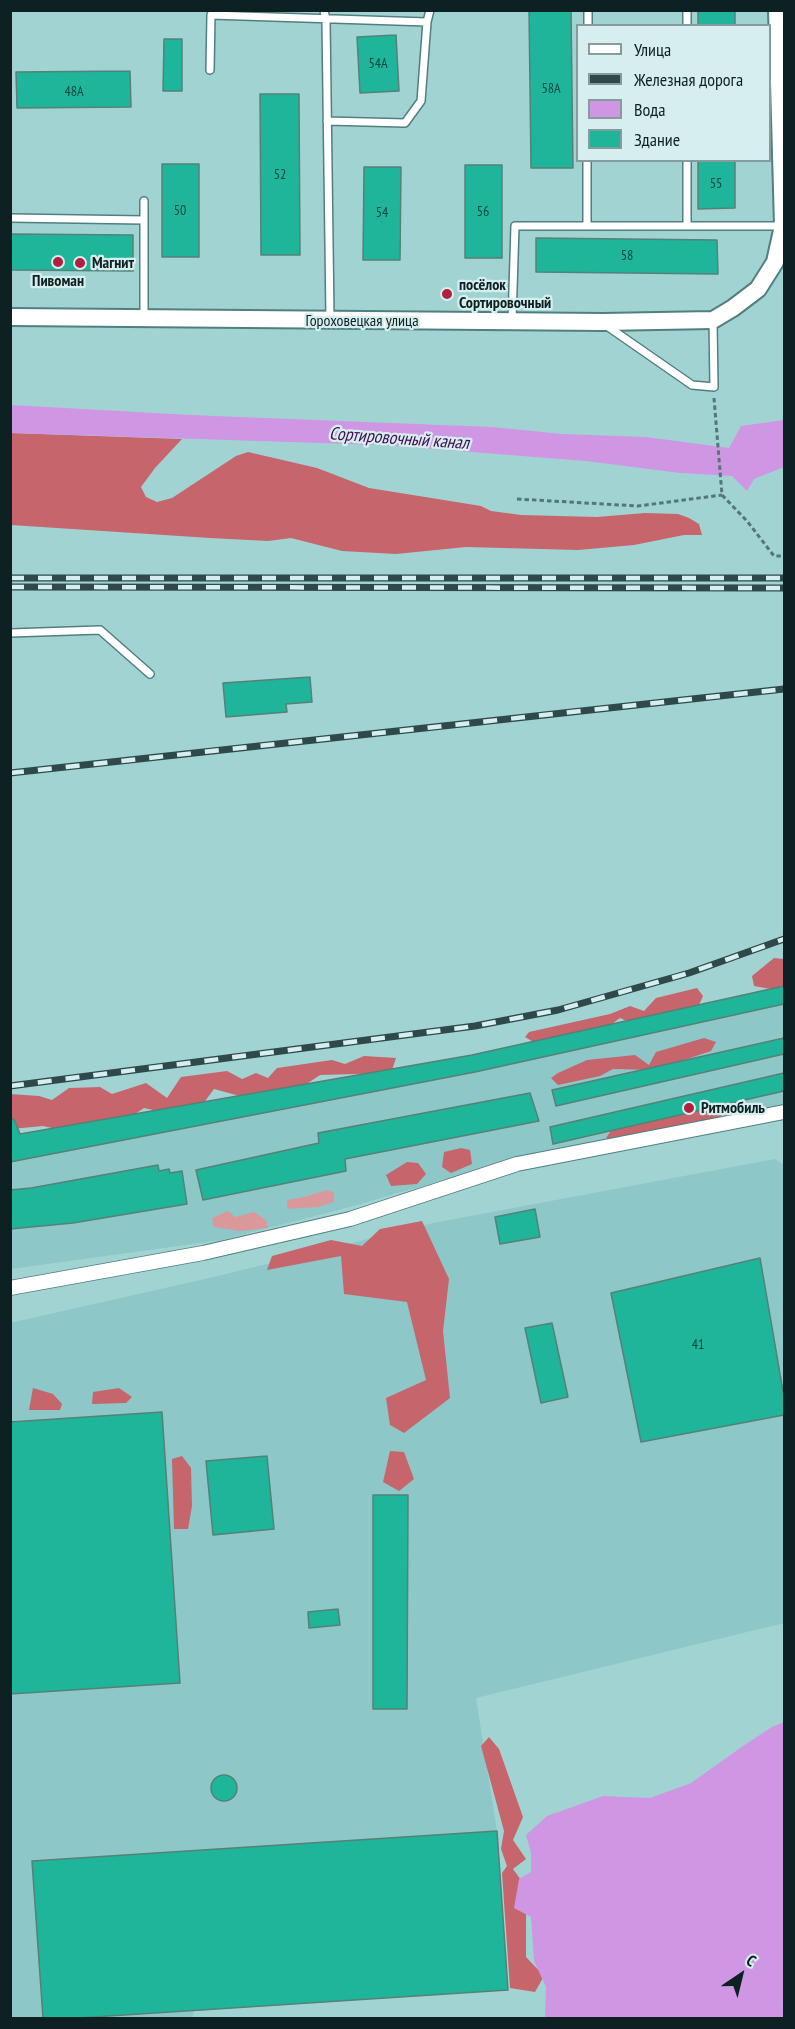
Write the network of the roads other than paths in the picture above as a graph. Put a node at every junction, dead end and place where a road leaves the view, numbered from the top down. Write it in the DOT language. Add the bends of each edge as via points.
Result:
graph roads {
  1 [pos="324,10"];
  2 [pos="430,10"];
  3 [pos="777,10"];
  4 [pos="284,14"];
  5 [pos="326,20"];
  6 [pos="427,22"];
  7 [pos="210,70"];
  8 [pos="327,121"];
  9 [pos="587,162"];
  10 [pos="687,162"];
  11 [pos="144,201"];
  12 [pos="10,218"];
  13 [pos="144,220"];
  14 [pos="587,226"];
  15 [pos="687,226"];
  16 [pos="783,226"];
  17 [pos="10,317"];
  18 [pos="144,318"];
  19 [pos="713,320"];
  20 [pos="330,321"];
  21 [pos="512,322"];
  22 [pos="603,322"];
  23 [pos="10,633"];
  24 [pos="150,674"];
  25 [pos="784,1112"];
  26 [pos="10,1288"];
  1 -- 5 [label="lane"];
  2 -- 6 [label="lane"];
  3 -- 16 [label="street"];
  4 -- 5 [label="lane"];
  4 -- 7 [label="lane" via="211,15"];
  5 -- 6 [label="lane"];
  5 -- 8 [label="lane"];
  6 -- 8 [label="lane" via="421,101 405,123"];
  8 -- 20 [label="lane"];
  9 -- 14 [label="lane"];
  10 -- 15 [label="lane"];
  11 -- 13 [label="lane"];
  12 -- 13 [label="lane"];
  13 -- 18 [label="lane"];
  14 -- 15 [label="lane"];
  14 -- 21 [label="lane" via="515,226"];
  15 -- 16 [label="lane"];
  16 -- 19 [label="street" via="775,262 758,289"];
  17 -- 18 [label="street, Гороховецкая улица"];
  18 -- 20 [label="street, Гороховецкая улица"];
  19 -- 22 [label="street, Гороховецкая улица"];
  19 -- 22 [label="lane" via="714,387 692,385"];
  20 -- 21 [label="street, Гороховецкая улица"];
  21 -- 22 [label="street, Гороховецкая улица"];
  23 -- 24 [label="lane" via="100,630"];
  25 -- 26 [label="street" via="517,1164 350,1219 203,1253"];
}
